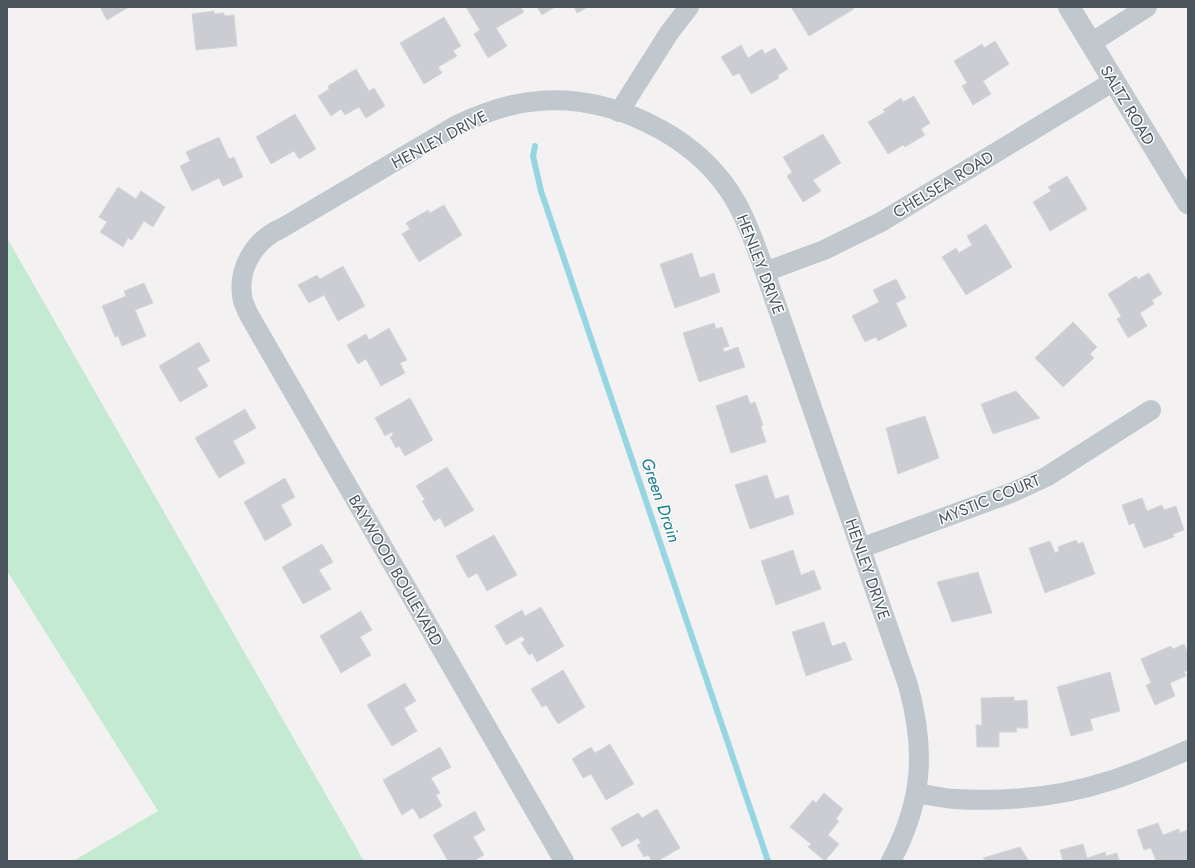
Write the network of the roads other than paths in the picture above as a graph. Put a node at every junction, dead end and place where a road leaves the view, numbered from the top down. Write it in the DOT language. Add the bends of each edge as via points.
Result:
graph roads {
  1 [pos="689,7"];
  2 [pos="1069,7"];
  3 [pos="1147,7"];
  4 [pos="1090,43"];
  5 [pos="1114,82"];
  6 [pos="619,112"];
  7 [pos="1188,203"];
  8 [pos="766,272"];
  9 [pos="243,275"];
  10 [pos="1151,410"];
  11 [pos="861,548"];
  12 [pos="1188,750"];
  13 [pos="916,793"];
  14 [pos="564,861"];
  15 [pos="891,861"];
  1 -- 6 [label="street" via="669,33"];
  2 -- 4 [label="street, SALTZ ROAD"];
  3 -- 4 [label="street"];
  4 -- 5 [label="street, SALTZ ROAD"];
  5 -- 7 [label="street, SALTZ ROAD"];
  5 -- 8 [label="street, CHELSEA ROAD" via="881,222 824,250"];
  6 -- 8 [label="street, HENLEY DRIVE" via="669,134 712,169 744,215"];
  6 -- 9 [label="street, HENLEY DRIVE" via="588,104 540,101 519,103 474,117 263,239 253,250"];
  8 -- 11 [label="street, HENLEY DRIVE"];
  9 -- 14 [label="street, BAYWOOD BOULEVARD" via="243,301 249,316"];
  10 -- 11 [label="street, MYSTIC COURT" via="1046,477 1011,493"];
  11 -- 13 [label="street, HENLEY DRIVE" via="914,707 920,751"];
  12 -- 13 [label="street" via="1109,781 1042,796 1004,800 962,799"];
  13 -- 15 [label="street, HENLEY DRIVE" via="911,815"];
}
